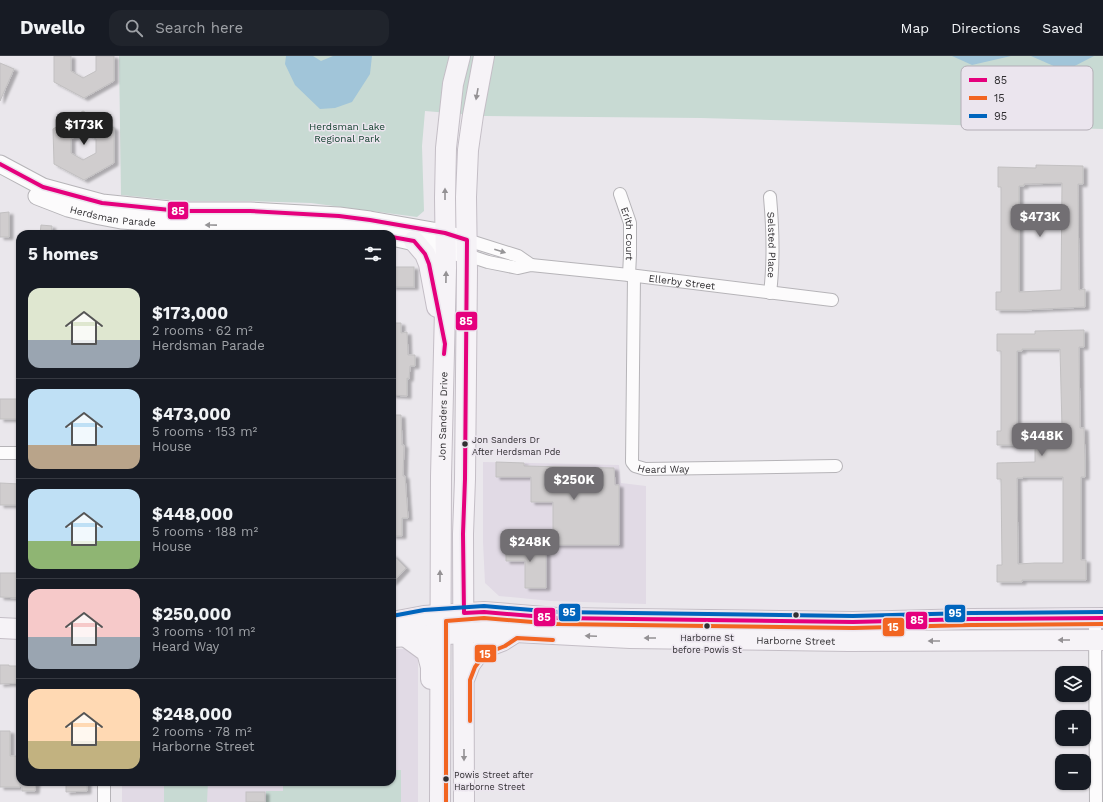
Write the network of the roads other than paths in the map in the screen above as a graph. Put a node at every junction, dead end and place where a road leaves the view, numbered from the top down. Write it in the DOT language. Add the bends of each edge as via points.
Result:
graph roads {
  1 [pos="460,56"];
  2 [pos="484,56"];
  3 [pos="450,113"];
  4 [pos="0,164"];
  5 [pos="0,176"];
  6 [pos="620,194"];
  7 [pos="770,197"];
  8 [pos="180,223"];
  9 [pos="347,230"];
  10 [pos="396,238"];
  11 [pos="414,241"];
  12 [pos="446,241"];
  13 [pos="467,248"];
  14 [pos="632,276"];
  15 [pos="770,293"];
  16 [pos="832,300"];
  17 [pos="445,344"];
  18 [pos="0,452"];
  19 [pos="16,453"];
  20 [pos="836,466"];
  21 [pos="1099,618"];
  22 [pos="971,619"];
  23 [pos="396,621"];
  24 [pos="464,623"];
  25 [pos="440,625"];
  26 [pos="0,628"];
  27 [pos="16,629"];
  28 [pos="515,632"];
  29 [pos="399,637"];
  30 [pos="0,638"];
  31 [pos="16,638"];
  32 [pos="971,640"];
  33 [pos="1099,640"];
  34 [pos="464,679"];
  35 [pos="440,711"];
  36 [pos="104,786"];
  37 [pos="1099,800"];
  38 [pos="104,802"];
  39 [pos="440,802"];
  40 [pos="464,802"];
  1 -- 3 [label="main road, Jon Sanders Drive" via="453,84"];
  2 -- 3 [label="main road" via="460,85"];
  2 -- 13 [label="main road, one-way" via="468,150"];
  12 -- 3 [label="main road, Jon Sanders Drive, one-way" via="446,148"];
  4 -- 8 [label="main road, Herdsman Parade" via="43,187"];
  5 -- 8 [label="main road, Herdsman Parade" via="68,208 121,220"];
  6 -- 14 [label="street, Erith Court" via="630,223"];
  7 -- 15 [label="street, Selsted Place" via="773,224"];
  9 -- 8 [label="main road, Herdsman Parade, one-way"];
  8 -- 12 [label="main road, Herdsman Parade" via="250,211 339,216 370,220"];
  10 -- 11 [label="main road, Herdsman Parade"];
  11 -- 12 [label="main road, Herdsman Parade"];
  11 -- 17 [label="main road" via="425,254"];
  12 -- 13 [label="main road, Herdsman Parade"];
  17 -- 12 [label="main road, Jon Sanders Drive, one-way"];
  13 -- 14 [label="street, Ellerby Street" via="518,256 531,264"];
  13 -- 24 [label="main road"];
  14 -- 15 [label="street, Ellerby Street"];
  14 -- 20 [label="street, Heard Way" via="632,462 635,466 645,469"];
  15 -- 16 [label="street, Ellerby Street"];
  25 -- 17 [label="main road, Jon Sanders Drive, one-way"];
  18 -- 19 [label="street"];
  21 -- 22 [label="main road, Harborne Street"];
  21 -- 33 [label="street"];
  22 -- 24 [label="main road, Harborne Street" via="853,622 558,618 484,612"];
  22 -- 32 [label="main road"];
  23 -- 25 [label="main road, Harborne Street" via="424,616"];
  24 -- 25 [label="main road, Harborne Street"];
  24 -- 28 [label="main road, Harborne Street"];
  24 -- 34 [label="main road"];
  25 -- 29 [label="main road, Harborne Street"];
  25 -- 35 [label="main road, Jon Sanders Drive"];
  26 -- 27 [label="main road"];
  32 -- 28 [label="main road, Harborne Street, one-way" via="630,638"];
  28 -- 34 [label="main road" via="502,641 481,649 470,664"];
  29 -- 35 [label="main road" via="427,652 431,667 431,687"];
  30 -- 31 [label="main road"];
  33 -- 32 [label="main road, Harborne Street, one-way"];
  33 -- 37 [label="street"];
  34 -- 40 [label="main road, one-way"];
  35 -- 39 [label="main road, Jon Sanders Drive"];
  36 -- 38 [label="street"];
}
